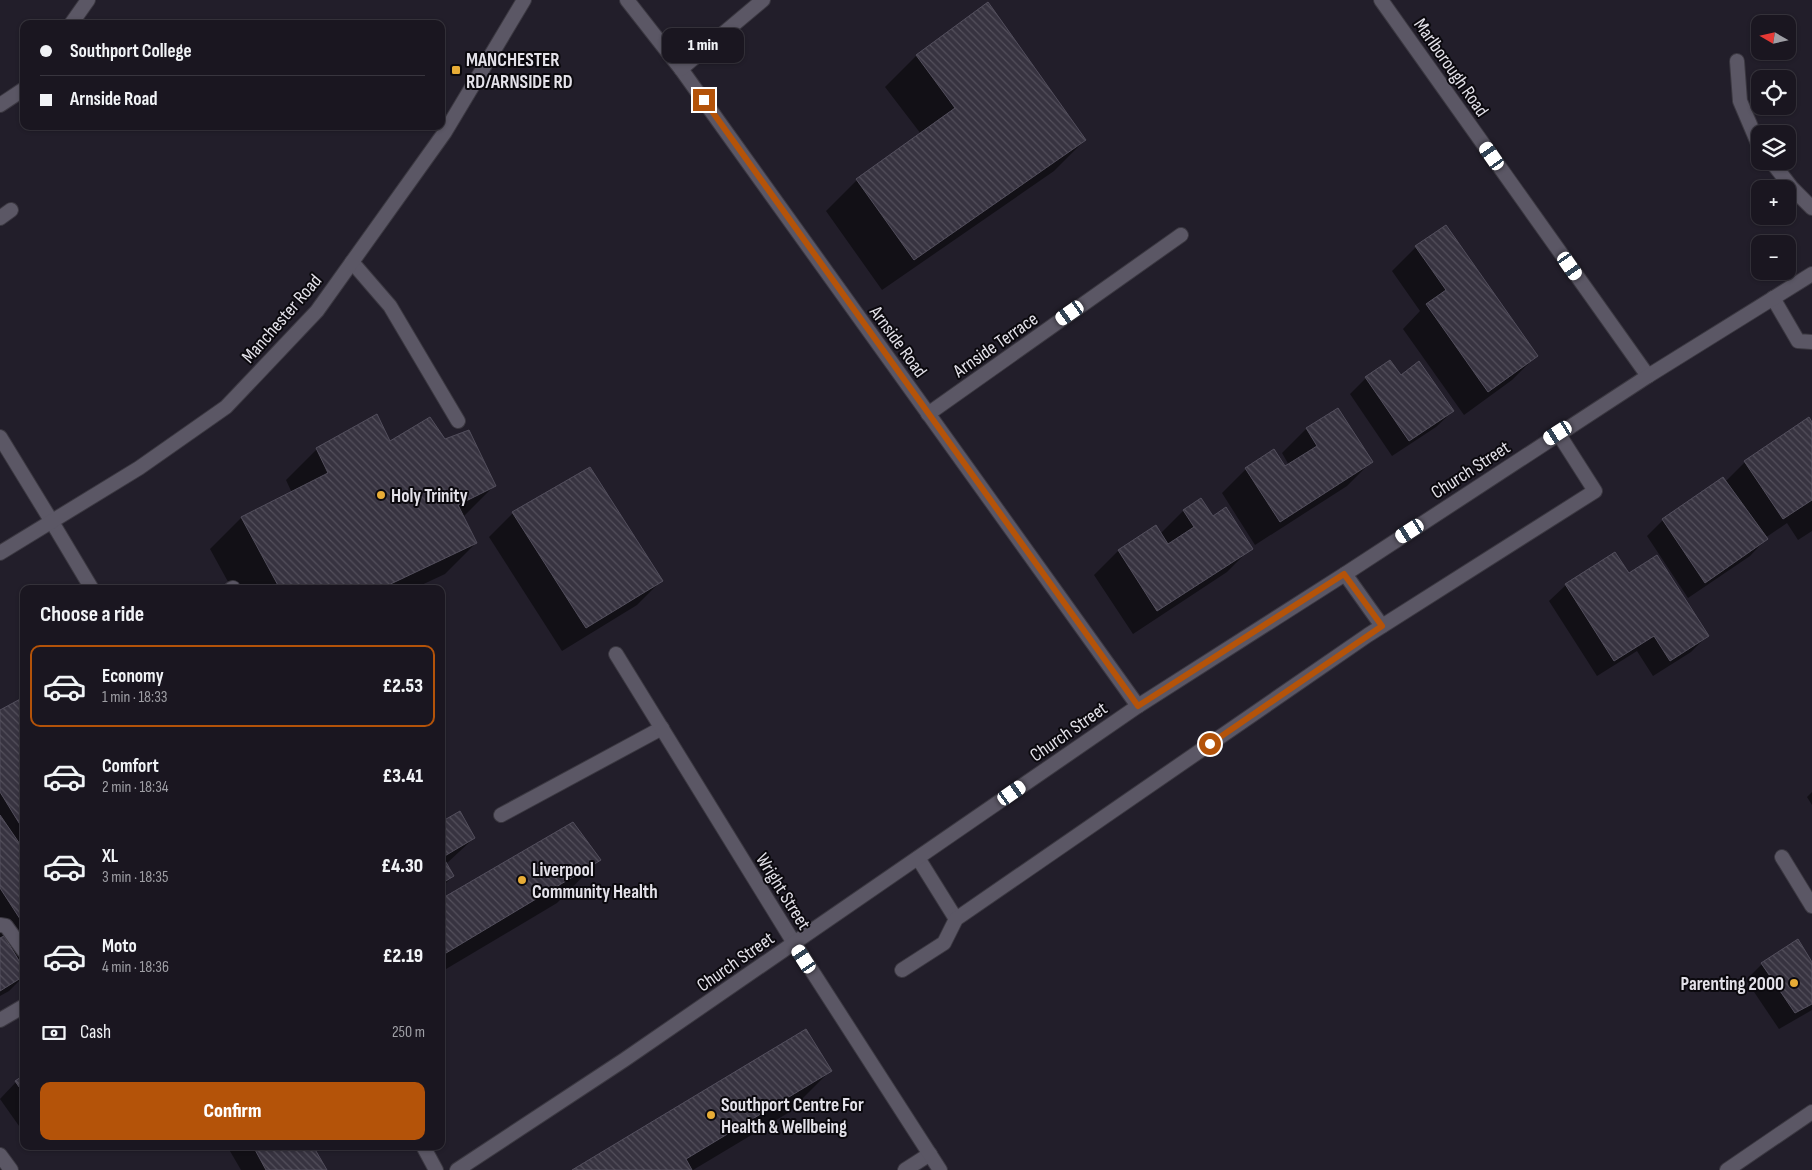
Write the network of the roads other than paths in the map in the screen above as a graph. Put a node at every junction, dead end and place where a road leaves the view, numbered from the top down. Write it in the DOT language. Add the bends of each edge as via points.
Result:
graph roads {
  1 [pos="88,0"];
  2 [pos="524,0"];
  3 [pos="627,0"];
  4 [pos="763,0"];
  5 [pos="1381,0"];
  6 [pos="74,20"];
  7 [pos="1737,61"];
  8 [pos="681,69"];
  9 [pos="20,92"];
  10 [pos="0,105"];
  11 [pos="1751,127"];
  12 [pos="1778,170"];
  13 [pos="1812,208"];
  14 [pos="1181,235"];
  15 [pos="352,262"];
  16 [pos="1812,274"];
  17 [pos="1772,298"];
  18 [pos="1812,342"];
  19 [pos="1648,376"];
  20 [pos="928,414"];
  21 [pos="458,421"];
  22 [pos="1558,433"];
  23 [pos="0,437"];
  24 [pos="52,522"];
  25 [pos="0,553"];
  26 [pos="1344,574"];
  27 [pos="90,585"];
  28 [pos="1382,626"];
  29 [pos="616,654"];
  30 [pos="1138,706"];
  31 [pos="662,728"];
  32 [pos="501,815"];
  33 [pos="1782,857"];
  34 [pos="918,858"];
  35 [pos="1812,906"];
  36 [pos="956,919"];
  37 [pos="0,925"];
  38 [pos="794,943"];
  39 [pos="20,946"];
  40 [pos="902,970"];
  41 [pos="20,1008"];
  42 [pos="0,1020"];
  43 [pos="1812,1112"];
  44 [pos="425,1150"];
  45 [pos="930,1154"];
  46 [pos="0,1155"];
  47 [pos="1734,1168"];
  48 [pos="11,1170"];
  49 [pos="436,1170"];
  50 [pos="457,1170"];
  51 [pos="904,1170"];
  52 [pos="940,1170"];
  1 -- 6 [label="street"];
  2 -- 15 [label="street, Manchester Road" via="445,132"];
  3 -- 8 [label="street, Arnside Road"];
  4 -- 8 [label="street"];
  5 -- 19 [label="street, Marlborough Road"];
  7 -- 11 [label="street" via="1740,101"];
  8 -- 20 [label="street, Arnside Road"];
  9 -- 10 [label="street"];
  12 -- 13 [label="street"];
  14 -- 20 [label="street, Arnside Terrace"];
  15 -- 21 [label="street" via="390,306"];
  15 -- 24 [label="street, Manchester Road" via="317,312 226,407 139,468"];
  16 -- 17 [label="street, Church Street"];
  17 -- 18 [label="street" via="1798,341"];
  17 -- 19 [label="street, Church Street"];
  19 -- 22 [label="street, Church Street"];
  20 -- 30 [label="street, Arnside Road"];
  22 -- 26 [label="street, Church Street"];
  22 -- 28 [label="street" via="1595,491"];
  23 -- 24 [label="street"];
  24 -- 25 [label="street, Manchester Road"];
  24 -- 27 [label="street"];
  26 -- 28 [label="street"];
  26 -- 30 [label="street, Church Street"];
  28 -- 36 [label="street"];
  29 -- 31 [label="street, Wright Street"];
  30 -- 34 [label="street, Church Street"];
  31 -- 32 [label="street"];
  31 -- 38 [label="street, Wright Street"];
  33 -- 35 [label="street"];
  34 -- 36 [label="street"];
  34 -- 38 [label="street, Church Street"];
  36 -- 40 [label="street" via="944,943"];
  37 -- 39 [label="street" via="6,926"];
  38 -- 45 [label="street, Wright Street"];
  38 -- 50 [label="street, Church Street"];
  41 -- 42 [label="street"];
  43 -- 47 [label="street"];
  44 -- 49 [label="street"];
  45 -- 51 [label="street"];
  45 -- 52 [label="street, Wright Street"];
  46 -- 48 [label="street"];
}
